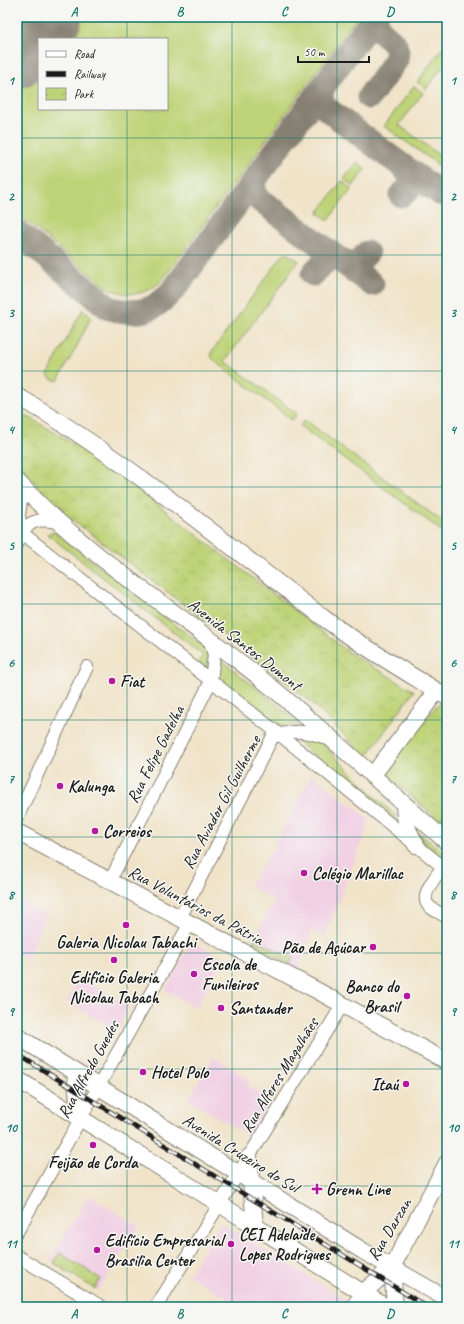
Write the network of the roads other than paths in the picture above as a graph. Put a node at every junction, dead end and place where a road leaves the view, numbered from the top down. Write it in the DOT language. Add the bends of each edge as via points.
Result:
graph roads {
  1 [pos="17,396"];
  2 [pos="20,484"];
  3 [pos="60,523"];
  4 [pos="18,535"];
  5 [pos="208,638"];
  6 [pos="87,666"];
  7 [pos="211,681"];
  8 [pos="442,694"];
  9 [pos="280,734"];
  10 [pos="335,742"];
  11 [pos="372,776"];
  12 [pos="404,805"];
  13 [pos="17,818"];
  14 [pos="17,832"];
  15 [pos="447,842"];
  16 [pos="416,845"];
  17 [pos="445,864"];
  18 [pos="110,881"];
  19 [pos="447,916"];
  20 [pos="185,920"];
  21 [pos="340,1009"];
  22 [pos="17,1036"];
  23 [pos="447,1062"];
  24 [pos="75,1072"];
  25 [pos="17,1079"];
  26 [pos="98,1086"];
  27 [pos="80,1118"];
  28 [pos="249,1157"];
  29 [pos="447,1163"];
  30 [pos="246,1178"];
  31 [pos="219,1204"];
  32 [pos="255,1226"];
  33 [pos="17,1232"];
  34 [pos="17,1256"];
  35 [pos="392,1267"];
  36 [pos="363,1293"];
  37 [pos="447,1299"];
  38 [pos="102,1307"];
  39 [pos="156,1307"];
  40 [pos="354,1307"];
  41 [pos="386,1307"];
  42 [pos="394,1307"];
  1 -- 8 [label="main road" via="116,459 357,641"];
  2 -- 3 [label="main road, Avenida Santos Dumont"];
  2 -- 4 [label="street"];
  3 -- 4 [label="street" via="35,522 25,527"];
  3 -- 5 [label="main road, Avenida Santos Dumont"];
  4 -- 7 [label="street"];
  5 -- 7 [label="street, Rua Felipe Gadelha" via="214,655"];
  5 -- 10 [label="main road, Avenida Santos Dumont" via="270,686"];
  6 -- 13 [label="street"];
  7 -- 9 [label="street"];
  7 -- 18 [label="street, Rua Felipe Gadelha"];
  8 -- 11 [label="main road"];
  9 -- 10 [label="street, Rua Aviador Gil Guilherme" via="295,731 313,733"];
  9 -- 16 [label="street"];
  9 -- 20 [label="street, Rua Aviador Gil Guilherme" via="272,738 266,749"];
  10 -- 11 [label="main road, Avenida Santos Dumont"];
  11 -- 12 [label="main road, Avenida Santos Dumont"];
  12 -- 15 [label="main road, Avenida Santos Dumont"];
  12 -- 16 [label="main road" via="404,821"];
  14 -- 18 [label="main road, Rua Voluntários da Pátria"];
  16 -- 17 [label="street"];
  17 -- 19 [label="street" via="427,890 425,899 433,909"];
  18 -- 20 [label="main road, Rua Voluntários da Pátria"];
  20 -- 21 [label="main road, Rua Voluntários da Pátria"];
  20 -- 26 [label="street, Rua Alfredo Guedes"];
  21 -- 23 [label="main road, Rua Voluntários da Pátria" via="357,1012"];
  21 -- 28 [label="street, Rua Alferes Magalhães"];
  22 -- 24 [label="main road, Avenida Cruzeiro do Sul"];
  24 -- 26 [label="main road, Avenida Cruzeiro do Sul"];
  24 -- 27 [label="main road"];
  25 -- 27 [label="main road"];
  26 -- 27 [label="street, Rua Alfredo Guedes"];
  26 -- 30 [label="main road, Avenida Cruzeiro do Sul"];
  27 -- 31 [label="main road"];
  27 -- 33 [label="street, Rua Alfredo Guedes"];
  28 -- 30 [label="main road"];
  29 -- 35 [label="main road, Rua Darzan"];
  30 -- 31 [label="street"];
  30 -- 32 [label="main road"];
  30 -- 35 [label="main road, Avenida Cruzeiro do Sul"];
  31 -- 32 [label="main road"];
  31 -- 39 [label="street"];
  32 -- 36 [label="main road"];
  34 -- 38 [label="street"];
  35 -- 36 [label="main road, Rua Darzan"];
  35 -- 37 [label="main road, Avenida Cruzeiro do Sul"];
  35 -- 42 [label="main road"];
  36 -- 40 [label="main road, Rua Darzan"];
  36 -- 41 [label="main road"];
}
